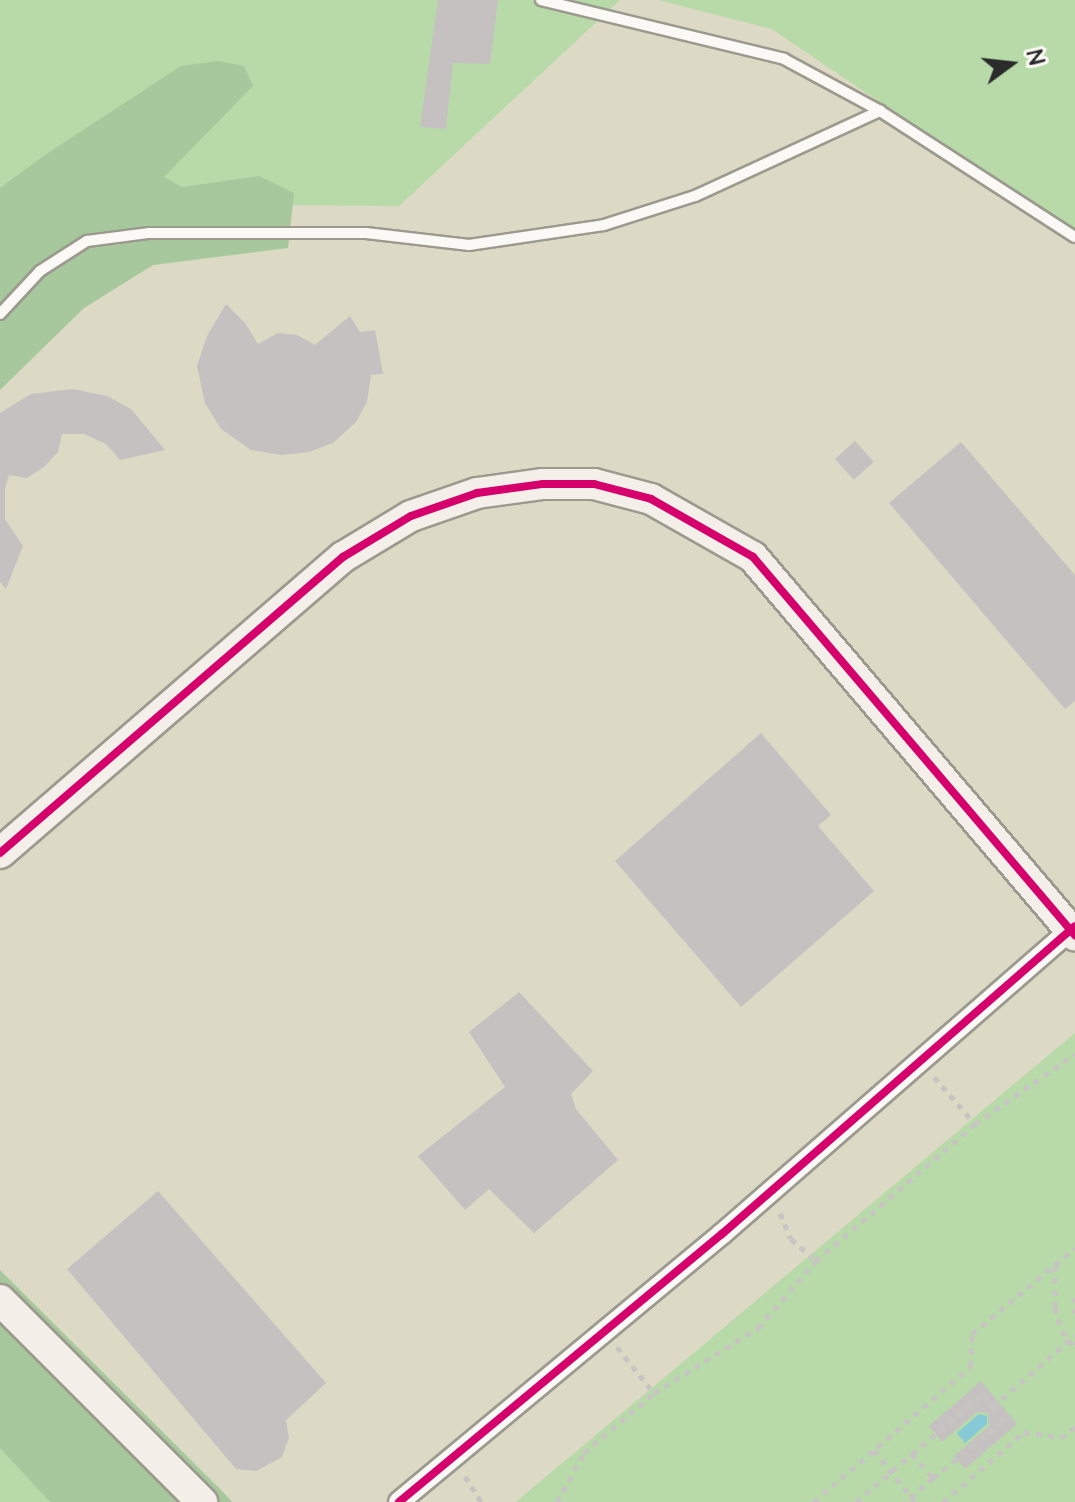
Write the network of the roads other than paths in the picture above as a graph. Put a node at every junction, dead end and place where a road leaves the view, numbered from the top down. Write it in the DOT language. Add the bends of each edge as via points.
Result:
graph roads {
  1 [pos="541,0"];
  2 [pos="880,111"];
  3 [pos="1075,237"];
  4 [pos="0,314"];
  5 [pos="0,853"];
  6 [pos="1073,930"];
  7 [pos="0,1300"];
  8 [pos="202,1502"];
  9 [pos="399,1502"];
  1 -- 2 [label="lane" via="784,59"];
  2 -- 3 [label="lane"];
  2 -- 4 [label="lane" via="695,196 604,225 469,245 366,233 149,233 87,241 40,271"];
  5 -- 6 [label="street" via="343,557 411,516 477,493 594,484 651,499 753,557"];
  6 -- 9 [label="street" via="722,1234"];
  7 -- 8 [label="street"];
}
